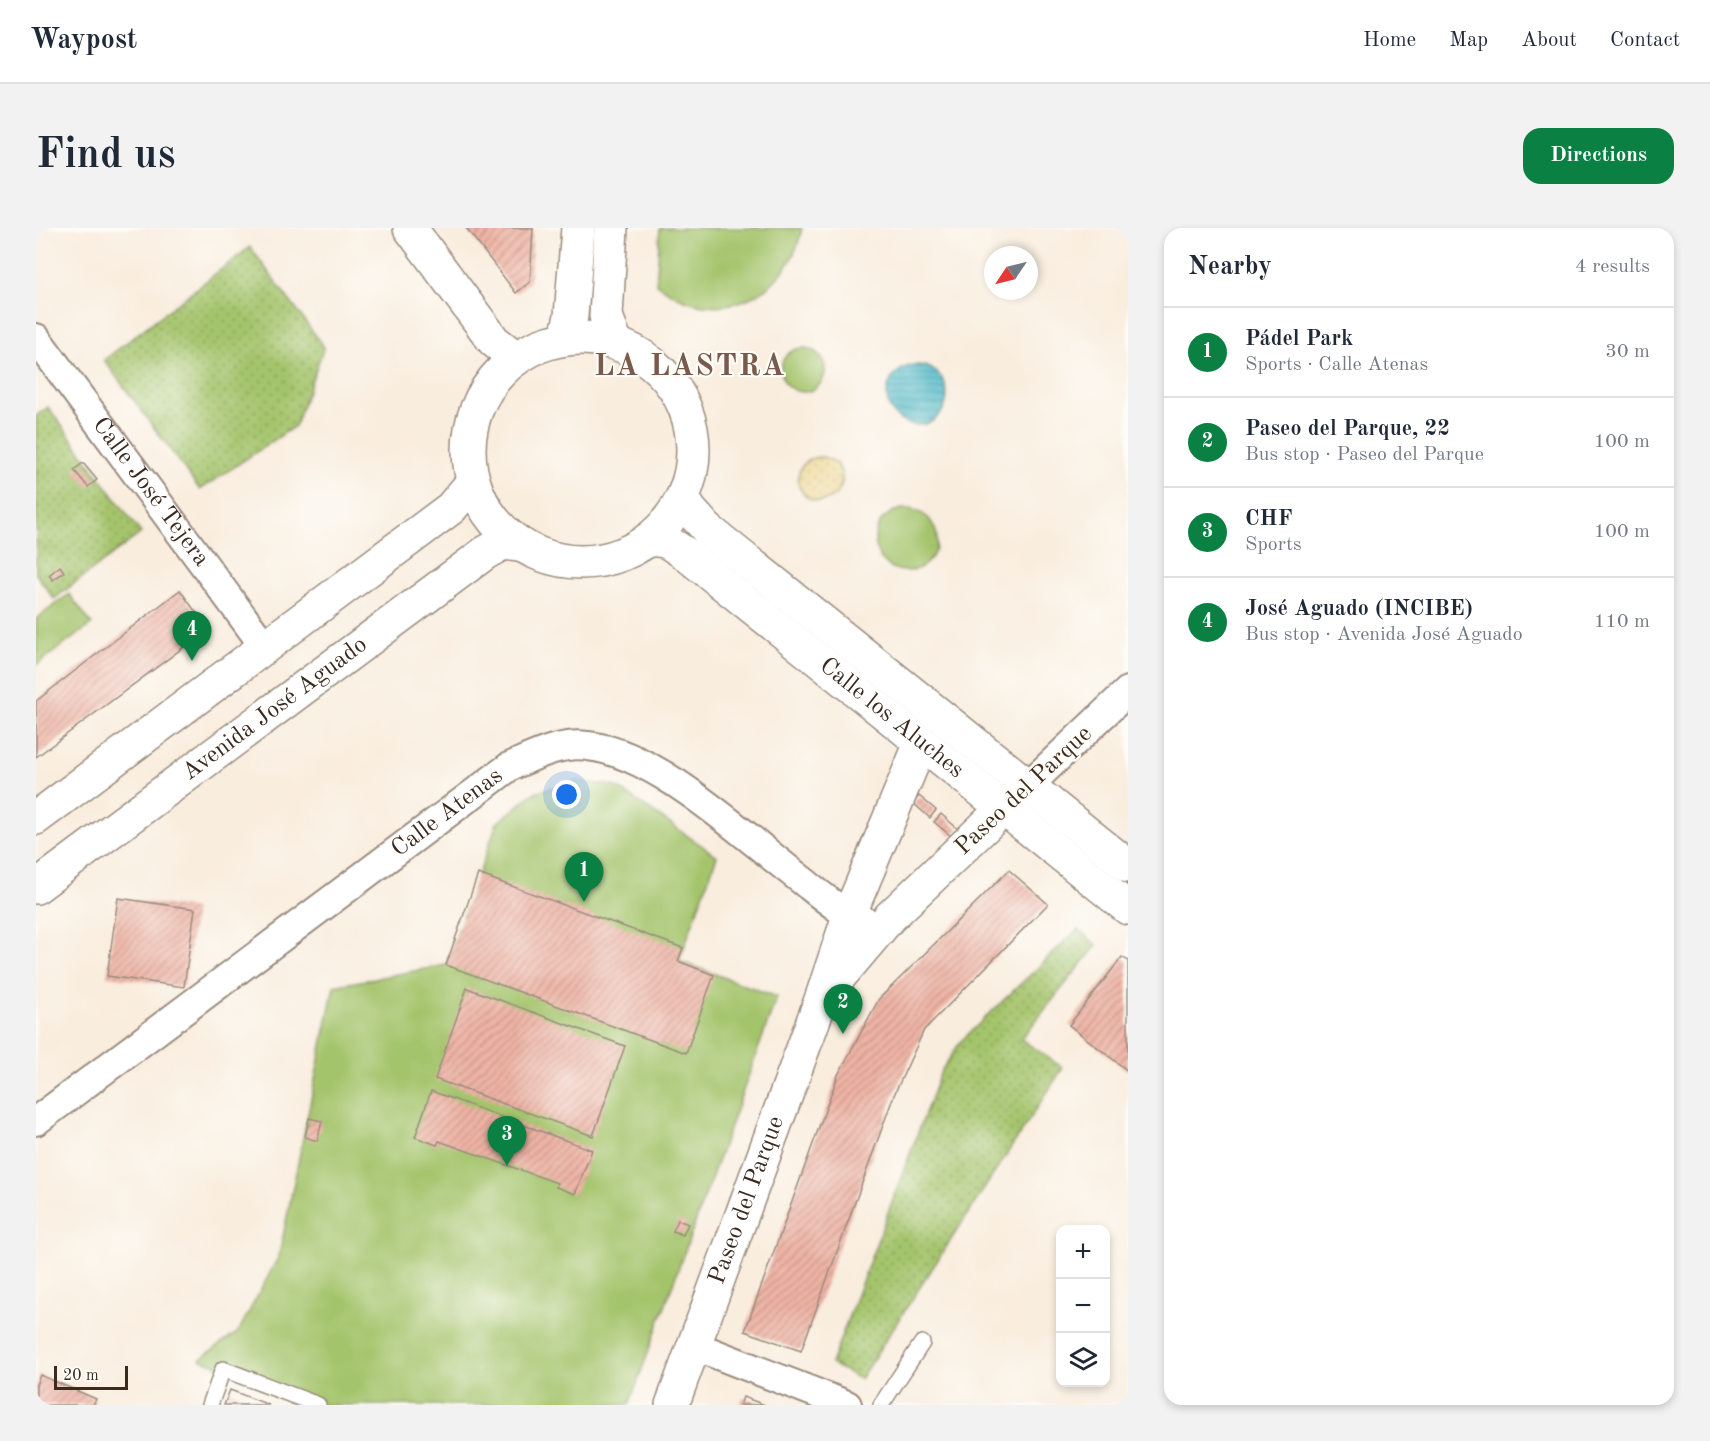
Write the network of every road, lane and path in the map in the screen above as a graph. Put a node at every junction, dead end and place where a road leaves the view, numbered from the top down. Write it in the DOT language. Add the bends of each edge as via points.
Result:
graph roads {
  1 [pos="410,228"];
  2 [pos="578,228"];
  3 [pos="610,228"];
  4 [pos="36,338"];
  5 [pos="566,338"];
  6 [pos="616,343"];
  7 [pos="516,358"];
  8 [pos="473,482"];
  9 [pos="683,498"];
  10 [pos="650,539"];
  11 [pos="520,545"];
  12 [pos="265,647"];
  13 [pos="1128,691"];
  14 [pos="921,743"];
  15 [pos="1029,786"];
  16 [pos="1004,808"];
  17 [pos="36,818"];
  18 [pos="879,843"];
  19 [pos="1128,866"];
  20 [pos="36,887"];
  21 [pos="900,907"];
  22 [pos="1128,908"];
  23 [pos="849,913"];
  24 [pos="822,997"];
  25 [pos="36,1122"];
  26 [pos="922,1343"];
  27 [pos="695,1346"];
  28 [pos="210,1405"];
  29 [pos="318,1405"];
  30 [pos="672,1405"];
  31 [pos="847,1405"];
  32 [pos="881,1405"];
  1 -- 7 [label="main road" via="494,341"];
  2 -- 5 [label="main road"];
  3 -- 6 [label="main road" via="606,316"];
  4 -- 12 [label="street, Calle José Tejera"];
  5 -- 6 [label="main road"];
  5 -- 7 [label="main road"];
  6 -- 9 [label="main road" via="656,367 684,405 694,452"];
  7 -- 8 [label="main road" via="491,383 474,413 469,436"];
  8 -- 11 [label="main road" via="484,507"];
  8 -- 12 [label="main road" via="451,508"];
  9 -- 10 [label="main road"];
  9 -- 15 [label="main road, Calle los Aluches" via="707,529"];
  10 -- 11 [label="main road" via="599,561 545,557"];
  10 -- 14 [label="main road, Calle los Aluches" via="666,541 686,554"];
  11 -- 20 [label="main road, Avenida José Aguado" via="503,543 485,554"];
  12 -- 17 [label="main road"];
  13 -- 15 [label="street, Paseo del Parque"];
  14 -- 16 [label="main road, Calle los Aluches"];
  14 -- 18 [label="main road, Paseo del Parque"];
  15 -- 16 [label="street, Paseo del Parque"];
  15 -- 19 [label="main road, Calle los Aluches"];
  16 -- 21 [label="main road, Paseo del Parque"];
  16 -- 22 [label="main road, Calle los Aluches"];
  18 -- 21 [label="main road" via="878,865 883,881"];
  18 -- 23 [label="main road, Paseo del Parque"];
  21 -- 23 [label="street, Calle Atenas" via="866,924"];
  21 -- 24 [label="main road, Paseo del Parque"];
  23 -- 24 [label="main road, Paseo del Parque"];
  23 -- 25 [label="street, Calle Atenas" via="666,776 626,755 587,745 548,749 509,767"];
  24 -- 27 [label="main road, Paseo del Parque"];
  26 -- 32 [label="lane"];
  27 -- 30 [label="main road, Paseo del Parque"];
  27 -- 31 [label="street"];
  28 -- 29 [label="lane" via="223,1369"];
}
